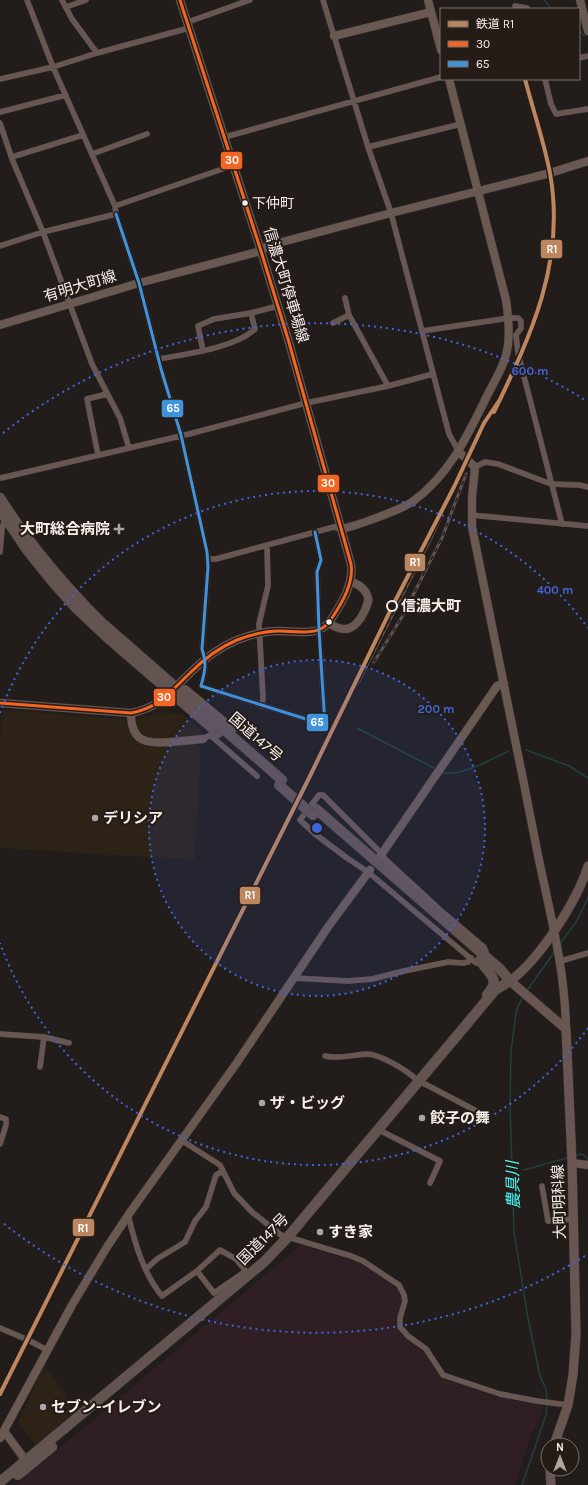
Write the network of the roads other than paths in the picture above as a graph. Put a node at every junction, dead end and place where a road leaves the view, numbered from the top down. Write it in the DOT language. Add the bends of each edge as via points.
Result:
graph roads {
  1 [pos="27,0"];
  2 [pos="62,0"];
  3 [pos="86,0"];
  4 [pos="180,0"];
  5 [pos="250,0"];
  6 [pos="323,0"];
  7 [pos="428,0"];
  8 [pos="580,0"];
  9 [pos="514,5"];
  10 [pos="66,7"];
  11 [pos="528,8"];
  12 [pos="431,12"];
  13 [pos="188,25"];
  14 [pos="588,32"];
  15 [pos="334,36"];
  16 [pos="440,46"];
  17 [pos="98,53"];
  18 [pos="53,67"];
  19 [pos="440,77"];
  20 [pos="0,79"];
  21 [pos="448,80"];
  22 [pos="545,80"];
  23 [pos="66,95"];
  24 [pos="355,100"];
  25 [pos="588,109"];
  26 [pos="0,112"];
  27 [pos="0,123"];
  28 [pos="461,124"];
  29 [pos="147,134"];
  30 [pos="83,135"];
  31 [pos="225,137"];
  32 [pos="368,146"];
  33 [pos="92,154"];
  34 [pos="12,157"];
  35 [pos="588,161"];
  36 [pos="234,165"];
  37 [pos="477,191"];
  38 [pos="115,206"];
  39 [pos="391,213"];
  40 [pos="116,214"];
  41 [pos="43,232"];
  42 [pos="0,246"];
  43 [pos="261,251"];
  44 [pos="139,282"];
  45 [pos="345,298"];
  46 [pos="69,304"];
  47 [pos="278,306"];
  48 [pos="251,313"];
  49 [pos="349,315"];
  50 [pos="509,318"];
  51 [pos="333,323"];
  52 [pos="0,325"];
  53 [pos="422,332"];
  54 [pos="203,351"];
  55 [pos="159,359"];
  56 [pos="433,374"];
  57 [pos="388,386"];
  58 [pos="107,394"];
  59 [pos="306,403"];
  60 [pos="181,435"];
  61 [pos="129,448"];
  62 [pos="459,452"];
  63 [pos="98,455"];
  64 [pos="475,467"];
  65 [pos="0,472"];
  66 [pos="1,480"];
  67 [pos="551,484"];
  68 [pos="588,487"];
  69 [pos="0,498"];
  70 [pos="5,515"];
  71 [pos="471,515"];
  72 [pos="562,524"];
  73 [pos="588,526"];
  74 [pos="341,529"];
  75 [pos="315,532"];
  76 [pos="267,544"];
  77 [pos="0,552"];
  78 [pos="208,559"];
  79 [pos="351,581"];
  80 [pos="329,623"];
  81 [pos="318,630"];
  82 [pos="259,633"];
  83 [pos="206,659"];
  84 [pos="504,682"];
  85 [pos="174,690"];
  86 [pos="0,704"];
  87 [pos="262,706"];
  88 [pos="131,713"];
  89 [pos="235,729"];
  90 [pos="203,739"];
  91 [pos="257,776"];
  92 [pos="380,856"];
  93 [pos="588,866"];
  94 [pos="369,871"];
  95 [pos="555,933"];
  96 [pos="588,954"];
  97 [pos="560,957"];
  98 [pos="479,958"];
  99 [pos="294,978"];
  100 [pos="514,984"];
  101 [pos="476,1013"];
  102 [pos="566,1029"];
  103 [pos="0,1034"];
  104 [pos="44,1037"];
  105 [pos="69,1043"];
  106 [pos="325,1056"];
  107 [pos="40,1067"];
  108 [pos="420,1082"];
  109 [pos="486,1116"];
  110 [pos="0,1117"];
  111 [pos="383,1132"];
  112 [pos="181,1140"];
  113 [pos="0,1144"];
  114 [pos="572,1163"];
  115 [pos="588,1165"];
  116 [pos="223,1171"];
  117 [pos="430,1183"];
  118 [pos="542,1186"];
  119 [pos="128,1215"];
  120 [pos="573,1220"];
  121 [pos="290,1239"];
  122 [pos="146,1269"];
  123 [pos="196,1271"];
  124 [pos="0,1328"];
  125 [pos="47,1350"];
  126 [pos="568,1404"];
  127 [pos="2,1434"];
  128 [pos="557,1437"];
  129 [pos="27,1462"];
  130 [pos="0,1482"];
  131 [pos="6,1485"];
  1 -- 18 [label="street"];
  2 -- 10 [label="street"];
  3 -- 10 [label="street"];
  4 -- 13 [label="street, 信濃大町停車場線"];
  5 -- 13 [label="street"];
  6 -- 15 [label="street"];
  7 -- 12 [label="street"];
  8 -- 14 [label="street"];
  9 -- 11 [label="street"];
  10 -- 17 [label="street"];
  12 -- 15 [label="street"];
  12 -- 16 [label="street"];
  13 -- 17 [label="street"];
  13 -- 31 [label="street, 信濃大町停車場線"];
  15 -- 24 [label="street"];
  17 -- 18 [label="street"];
  18 -- 20 [label="street"];
  18 -- 23 [label="street"];
  19 -- 24 [label="street"];
  21 -- 28 [label="street"];
  22 -- 25 [label="street" via="556,114"];
  23 -- 26 [label="street"];
  23 -- 30 [label="street"];
  24 -- 31 [label="street"];
  24 -- 32 [label="street"];
  27 -- 34 [label="street"];
  28 -- 32 [label="street"];
  28 -- 37 [label="street"];
  29 -- 33 [label="street"];
  30 -- 33 [label="street"];
  30 -- 34 [label="street"];
  31 -- 36 [label="street, 信濃大町停車場線"];
  32 -- 39 [label="street"];
  33 -- 38 [label="street"];
  34 -- 41 [label="street"];
  35 -- 37 [label="street, 有明大町線"];
  36 -- 38 [label="street"];
  36 -- 43 [label="street, 信濃大町停車場線"];
  37 -- 39 [label="street, 有明大町線"];
  37 -- 50 [label="street"];
  38 -- 40 [label="street"];
  39 -- 43 [label="street, 有明大町線" via="268,246"];
  39 -- 53 [label="street"];
  40 -- 41 [label="street"];
  40 -- 44 [label="street"];
  41 -- 42 [label="street"];
  41 -- 46 [label="street"];
  43 -- 44 [label="street, 有明大町線"];
  43 -- 47 [label="street, 信濃大町停車場線"];
  44 -- 46 [label="street, 有明大町線"];
  44 -- 55 [label="street"];
  45 -- 49 [label="street"];
  46 -- 52 [label="street, 有明大町線"];
  46 -- 58 [label="street" via="92,364"];
  47 -- 48 [label="street"];
  47 -- 59 [label="street, 信濃大町停車場線"];
  48 -- 54 [label="street" via="255,329 249,335"];
  48 -- 54 [label="street" via="214,319 198,326"];
  49 -- 51 [label="street"];
  49 -- 57 [label="street"];
  50 -- 53 [label="street"];
  50 -- 62 [label="street" via="508,346 502,367"];
  50 -- 67 [label="street" via="518,318 521,321 522,325 515,340"];
  53 -- 56 [label="street"];
  54 -- 55 [label="street"];
  55 -- 60 [label="street"];
  56 -- 57 [label="street"];
  56 -- 62 [label="street" via="449,434"];
  57 -- 59 [label="street"];
  58 -- 61 [label="street" via="120,418"];
  58 -- 63 [label="street" via="87,399"];
  59 -- 60 [label="street"];
  59 -- 74 [label="street, 信濃大町停車場線"];
  60 -- 61 [label="street"];
  60 -- 78 [label="street"];
  61 -- 63 [label="street"];
  62 -- 64 [label="street"];
  62 -- 74 [label="street" via="438,478 413,502"];
  63 -- 66 [label="street"];
  64 -- 67 [label="street" via="485,462 498,464"];
  64 -- 71 [label="street"];
  65 -- 66 [label="street"];
  67 -- 68 [label="street"];
  67 -- 72 [label="street"];
  69 -- 70 [label="highway, 国道147号"];
  70 -- 77 [label="street"];
  70 -- 85 [label="highway, 国道147号" via="75,596"];
  71 -- 72 [label="street"];
  71 -- 84 [label="street"];
  72 -- 73 [label="street"];
  74 -- 75 [label="street" via="334,527"];
  74 -- 79 [label="street, 信濃大町停車場線" via="351,564"];
  75 -- 76 [label="street"];
  75 -- 81 [label="street" via="321,560 318,572"];
  76 -- 78 [label="street"];
  76 -- 82 [label="street" via="269,580"];
  78 -- 83 [label="street" via="202,649"];
  79 -- 80 [label="street"];
  79 -- 80 [label="street" via="367,594 368,602 363,613 357,623 348,629 336,628"];
  80 -- 81 [label="street"];
  81 -- 82 [label="street"];
  81 -- 87 [label="street" via="326,725"];
  82 -- 83 [label="street" via="236,641"];
  82 -- 87 [label="street" via="264,698"];
  83 -- 85 [label="street"];
  83 -- 87 [label="street" via="206,670 201,686"];
  84 -- 92 [label="street" via="496,686"];
  84 -- 95 [label="street"];
  85 -- 88 [label="street" via="151,708"];
  85 -- 89 [label="street" via="186,688"];
  85 -- 98 [label="highway, 国道147号"];
  86 -- 88 [label="street"];
  88 -- 90 [label="street" via="131,724 135,734 150,743"];
  90 -- 91 [label="street" via="210,735"];
  92 -- 94 [label="street" via="321,794 300,820 347,858"];
  92 -- 98 [label="street" via="484,947 486,952"];
  93 -- 95 [label="main road" via="574,901"];
  94 -- 98 [label="street"];
  94 -- 99 [label="street"];
  95 -- 97 [label="street"];
  95 -- 100 [label="main road"];
  96 -- 97 [label="street"];
  97 -- 102 [label="street"];
  98 -- 99 [label="street" via="463,963 448,962 404,970 372,979 348,981"];
  98 -- 100 [label="highway, 国道147号" via="500,969"];
  98 -- 101 [label="highway" via="492,974 493,988 477,1007"];
  99 -- 112 [label="street"];
  100 -- 101 [label="highway, 国道147号" via="496,990"];
  100 -- 102 [label="main road"];
  100 -- 108 [label="highway, 国道147号"];
  101 -- 108 [label="highway, 国道147号"];
  102 -- 114 [label="main road, 大町明科線"];
  103 -- 104 [label="street"];
  104 -- 105 [label="street"];
  104 -- 107 [label="street"];
  106 -- 108 [label="street" via="371,1054 394,1064"];
  108 -- 109 [label="street"];
  108 -- 111 [label="highway, 国道147号"];
  108 -- 121 [label="highway, 国道147号"];
  110 -- 113 [label="street" via="6,1119"];
  111 -- 117 [label="street" via="440,1161"];
  111 -- 121 [label="highway, 国道147号"];
  112 -- 116 [label="street" via="217,1163"];
  112 -- 119 [label="street"];
  114 -- 115 [label="street"];
  114 -- 120 [label="main road, 大町明科線"];
  116 -- 121 [label="street" via="231,1190 242,1202 281,1235"];
  116 -- 122 [label="street" via="216,1175 206,1207 185,1242"];
  118 -- 120 [label="street" via="548,1221"];
  119 -- 122 [label="street" via="135,1246"];
  119 -- 125 [label="street" via="86,1281"];
  120 -- 126 [label="main road, 大町明科線" via="576,1334"];
  121 -- 126 [label="street" via="356,1258 399,1286 405,1300 400,1326 413,1341 426,1349 443,1375 500,1394"];
  121 -- 129 [label="highway, 国道147号" via="270,1264"];
  122 -- 123 [label="street" via="162,1296"];
  123 -- 123 [label="street" via="220,1250 236,1259 246,1271 214,1292"];
  124 -- 125 [label="street"];
  125 -- 127 [label="street"];
  126 -- 128 [label="main road, 大町明科線"];
  127 -- 129 [label="street"];
  129 -- 130 [label="highway, 国道147号"];
  129 -- 131 [label="highway, 国道147号"];
}
